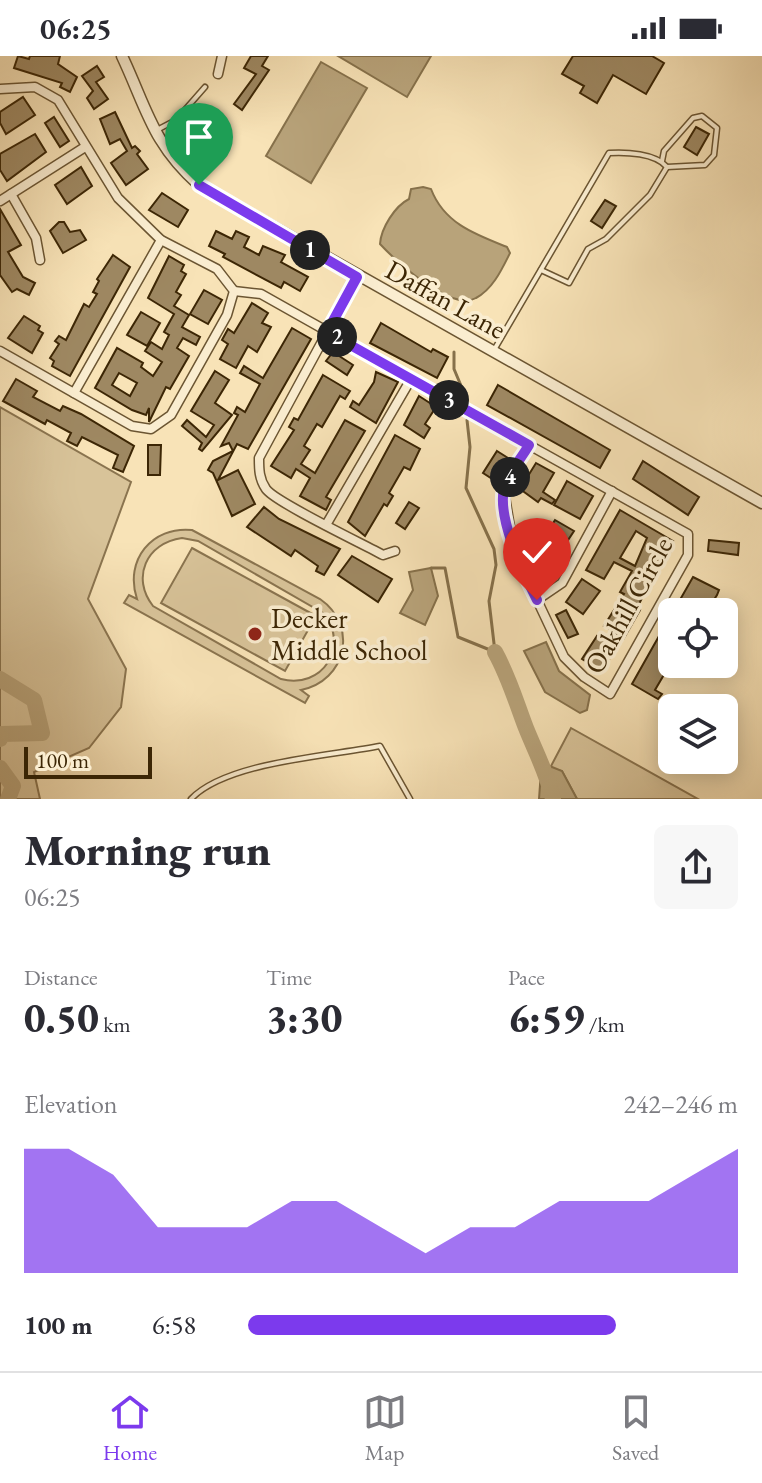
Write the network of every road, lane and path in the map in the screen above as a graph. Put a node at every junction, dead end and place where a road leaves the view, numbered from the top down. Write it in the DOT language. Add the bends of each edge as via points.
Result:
graph roads {
  1 [pos="122,56"];
  2 [pos="222,56"];
  3 [pos="218,74"];
  4 [pos="205,87"];
  5 [pos="0,89"];
  6 [pos="153,132"];
  7 [pos="85,147"];
  8 [pos="662,161"];
  9 [pos="667,167"];
  10 [pos="11,194"];
  11 [pos="0,201"];
  12 [pos="161,240"];
  13 [pos="40,260"];
  14 [pos="541,270"];
  15 [pos="357,277"];
  16 [pos="234,291"];
  17 [pos="327,332"];
  18 [pos="0,351"];
  19 [pos="493,353"];
  20 [pos="411,379"];
  21 [pos="74,393"];
  22 [pos="529,445"];
  23 [pos="612,491"];
  24 [pos="762,503"];
  25 [pos="326,525"];
  26 [pos="395,551"];
  27 [pos="537,600"];
  28 [pos="191,799"];
  29 [pos="410,799"];
  1 -- 6 [label="street, Daffan Lane"];
  2 -- 3 [label="street"];
  4 -- 6 [label="lane" via="176,120"];
  5 -- 7 [label="street" via="23,85 48,92 66,111"];
  6 -- 15 [label="street, Daffan Lane" via="199,185"];
  7 -- 10 [label="street"];
  7 -- 12 [label="street" via="118,198"];
  8 -- 9 [label="lane"];
  8 -- 9 [label="lane" via="664,151 693,118 711,121 718,135 714,155 705,165"];
  8 -- 14 [label="lane" via="609,153"];
  9 -- 14 [label="lane" via="650,195 606,239 588,249 569,283"];
  10 -- 11 [label="street"];
  10 -- 13 [label="street" via="36,238"];
  12 -- 16 [label="street" via="217,269"];
  12 -- 21 [label="street"];
  14 -- 19 [label="lane"];
  15 -- 17 [label="street"];
  15 -- 19 [label="street, Daffan Lane"];
  16 -- 17 [label="street, Oakhill Circle" via="261,294"];
  16 -- 21 [label="street" via="227,315 171,415 159,426 132,426"];
  17 -- 20 [label="street, Oakhill Circle"];
  17 -- 25 [label="street" via="259,458 267,491"];
  18 -- 21 [label="street"];
  19 -- 24 [label="street, Daffan Lane"];
  20 -- 22 [label="street, Oakhill Circle"];
  20 -- 25 [label="street"];
  22 -- 23 [label="street, Oakhill Circle"];
  22 -- 27 [label="street, Oakhill Circle" via="506,483 504,501 514,551"];
  23 -- 27 [label="street" via="562,583"];
  23 -- 27 [label="street, Oakhill Circle" via="681,528 690,543 610,694 564,657"];
  25 -- 26 [label="street" via="383,555"];
  28 -- 29 [label="lane" via="204,786 233,773 380,746"];
}
